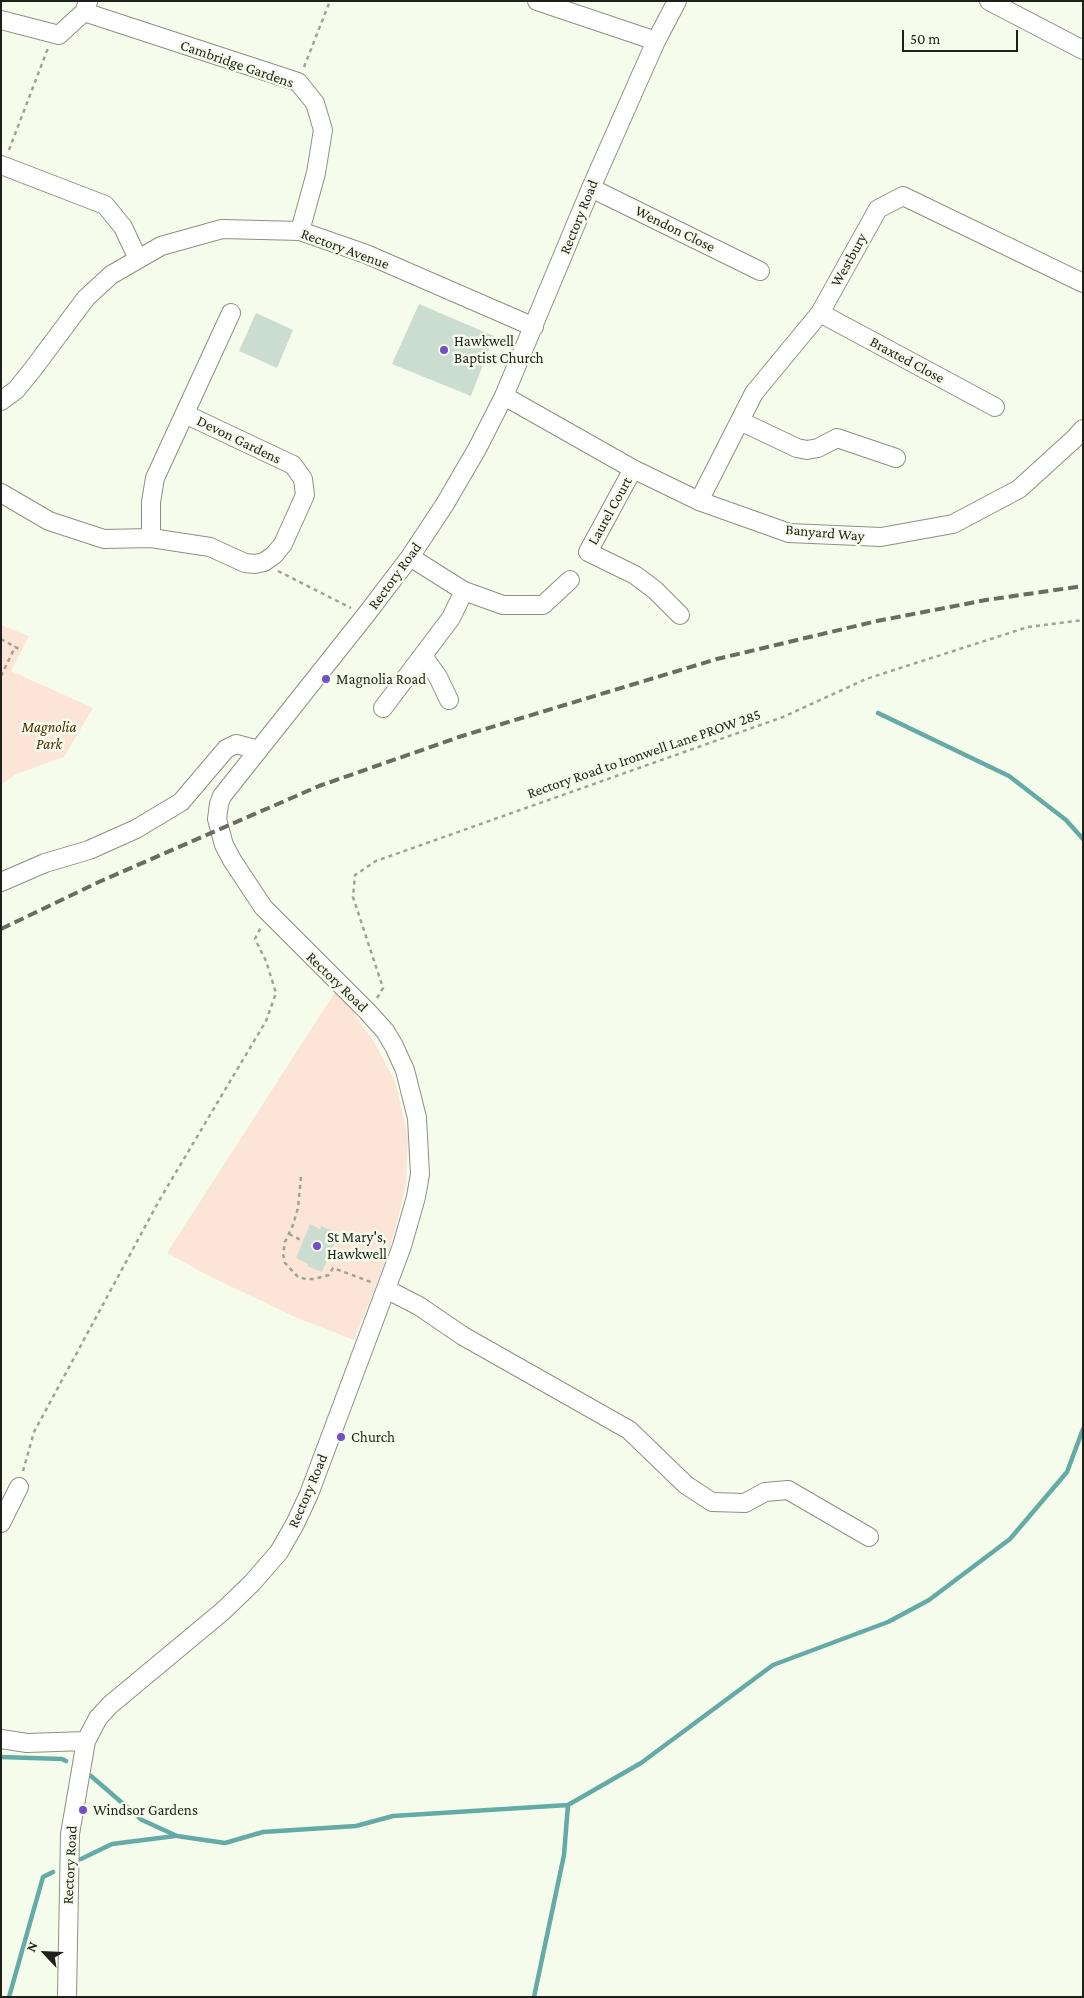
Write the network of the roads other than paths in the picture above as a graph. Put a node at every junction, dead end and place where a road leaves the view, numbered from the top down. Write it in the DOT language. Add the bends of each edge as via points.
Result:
graph roads {
  1 [pos="537,1"];
  2 [pos="677,1"];
  3 [pos="989,1"];
  4 [pos="86,7"];
  5 [pos="1,20"];
  6 [pos="656,41"];
  7 [pos="1083,50"];
  8 [pos="2,165"];
  9 [pos="591,188"];
  10 [pos="300,231"];
  11 [pos="138,259"];
  12 [pos="760,270"];
  13 [pos="1083,283"];
  14 [pos="231,313"];
  15 [pos="820,313"];
  16 [pos="534,327"];
  17 [pos="504,396"];
  18 [pos="1,401"];
  19 [pos="995,406"];
  20 [pos="185,414"];
  21 [pos="740,421"];
  22 [pos="1080,437"];
  23 [pos="896,458"];
  24 [pos="633,469"];
  25 [pos="1,493"];
  26 [pos="699,501"];
  27 [pos="151,538"];
  28 [pos="410,557"];
  29 [pos="570,580"];
  30 [pos="464,591"];
  31 [pos="680,615"];
  32 [pos="423,656"];
  33 [pos="449,700"];
  34 [pos="383,708"];
  35 [pos="259,750"];
  36 [pos="1,882"];
  37 [pos="386,1289"];
  38 [pos="19,1487"];
  39 [pos="1,1522"];
  40 [pos="869,1537"];
  41 [pos="1,1739"];
  42 [pos="86,1741"];
  43 [pos="68,1997"];
  1 -- 6 [label="street"];
  2 -- 6 [label="street, Rectory Road"];
  3 -- 7 [label="street"];
  4 -- 5 [label="street" via="59,34"];
  4 -- 10 [label="street, Cambridge Gardens" via="298,82 315,102 323,130 316,173"];
  6 -- 9 [label="street, Rectory Road"];
  8 -- 11 [label="street" via="105,205 123,227"];
  9 -- 12 [label="street, Wendon Close"];
  9 -- 16 [label="street, Rectory Road"];
  10 -- 11 [label="street, Rectory Avenue" via="222,229 161,246"];
  10 -- 16 [label="street, Rectory Avenue" via="366,254"];
  11 -- 18 [label="street, Rectory Avenue" via="111,275 86,298 16,390"];
  13 -- 15 [label="street, Westbury" via="903,196 878,209"];
  14 -- 20 [label="street"];
  15 -- 19 [label="street, Braxted Close"];
  15 -- 21 [label="street, Westbury" via="754,393"];
  16 -- 17 [label="street, Rectory Road"];
  17 -- 24 [label="street, Banyard Way"];
  17 -- 28 [label="street, Rectory Road" via="445,504"];
  20 -- 27 [label="street" via="155,478"];
  20 -- 27 [label="street, Devon Gardens" via="293,465 303,479 305,495 283,544 264,562 245,563 210,547"];
  21 -- 23 [label="street" via="797,448 818,448 837,438"];
  21 -- 26 [label="street, Westbury"];
  22 -- 26 [label="street, Banyard Way" via="1019,489 952,524 881,537 789,533"];
  24 -- 26 [label="street, Banyard Way"];
  24 -- 31 [label="street, Laurel Court" via="588,552 635,574"];
  25 -- 27 [label="street" via="49,520 104,539"];
  28 -- 30 [label="street"];
  28 -- 35 [label="street, Rectory Road"];
  29 -- 30 [label="street" via="542,605 503,605"];
  30 -- 32 [label="street" via="451,618"];
  32 -- 33 [label="street"];
  32 -- 34 [label="street"];
  35 -- 36 [label="street" via="236,744 226,749 181,802 136,829"];
  35 -- 37 [label="street, Rectory Road" via="219,804 217,819 224,845 268,914 385,1030 405,1070 417,1118 420,1174 416,1197"];
  37 -- 40 [label="street" via="629,1430 686,1485 712,1502 745,1503 764,1492 788,1490"];
  37 -- 42 [label="street, Rectory Road" via="309,1494 279,1552 223,1611 110,1705 98,1718"];
  38 -- 39 [label="street"];
  41 -- 42 [label="street" via="27,1743"];
  42 -- 43 [label="street, Rectory Road" via="70,1834"];
}
